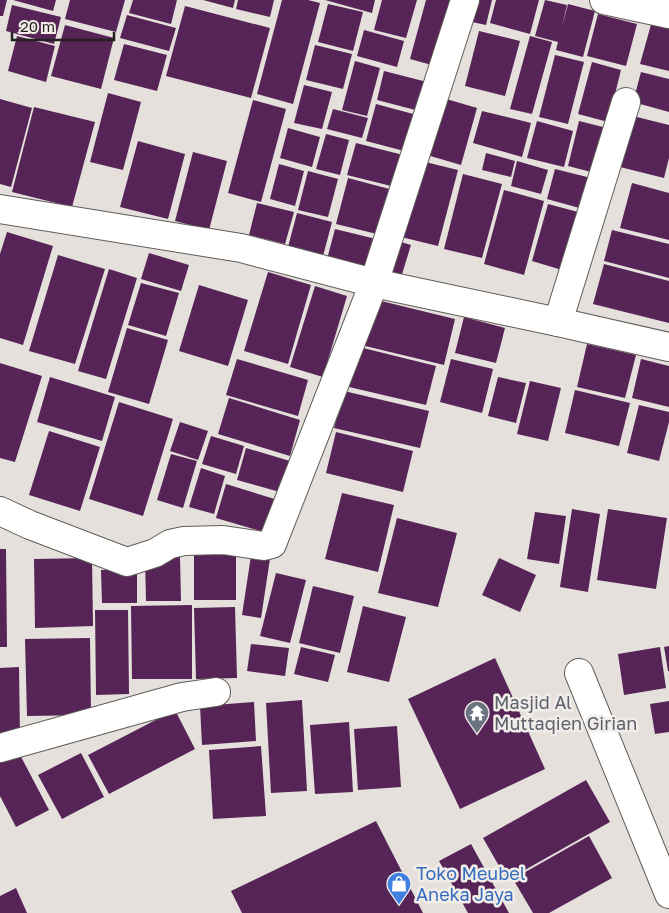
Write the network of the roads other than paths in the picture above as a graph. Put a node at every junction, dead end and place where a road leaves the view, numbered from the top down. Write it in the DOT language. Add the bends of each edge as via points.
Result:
graph roads {
  1 [pos="465,0"];
  2 [pos="604,0"];
  3 [pos="669,14"];
  4 [pos="626,102"];
  5 [pos="0,209"];
  6 [pos="374,283"];
  7 [pos="558,322"];
  8 [pos="669,347"];
  9 [pos="0,511"];
  10 [pos="579,673"];
  11 [pos="216,692"];
  12 [pos="0,748"];
  13 [pos="669,894"];
  1 -- 6 [label="street"];
  2 -- 3 [label="street"];
  4 -- 7 [label="street"];
  5 -- 6 [label="street" via="240,248"];
  6 -- 7 [label="street"];
  6 -- 9 [label="street" via="272,544 184,541 127,562"];
  7 -- 8 [label="street"];
  10 -- 13 [label="street"];
  11 -- 12 [label="street" via="182,697"];
}
